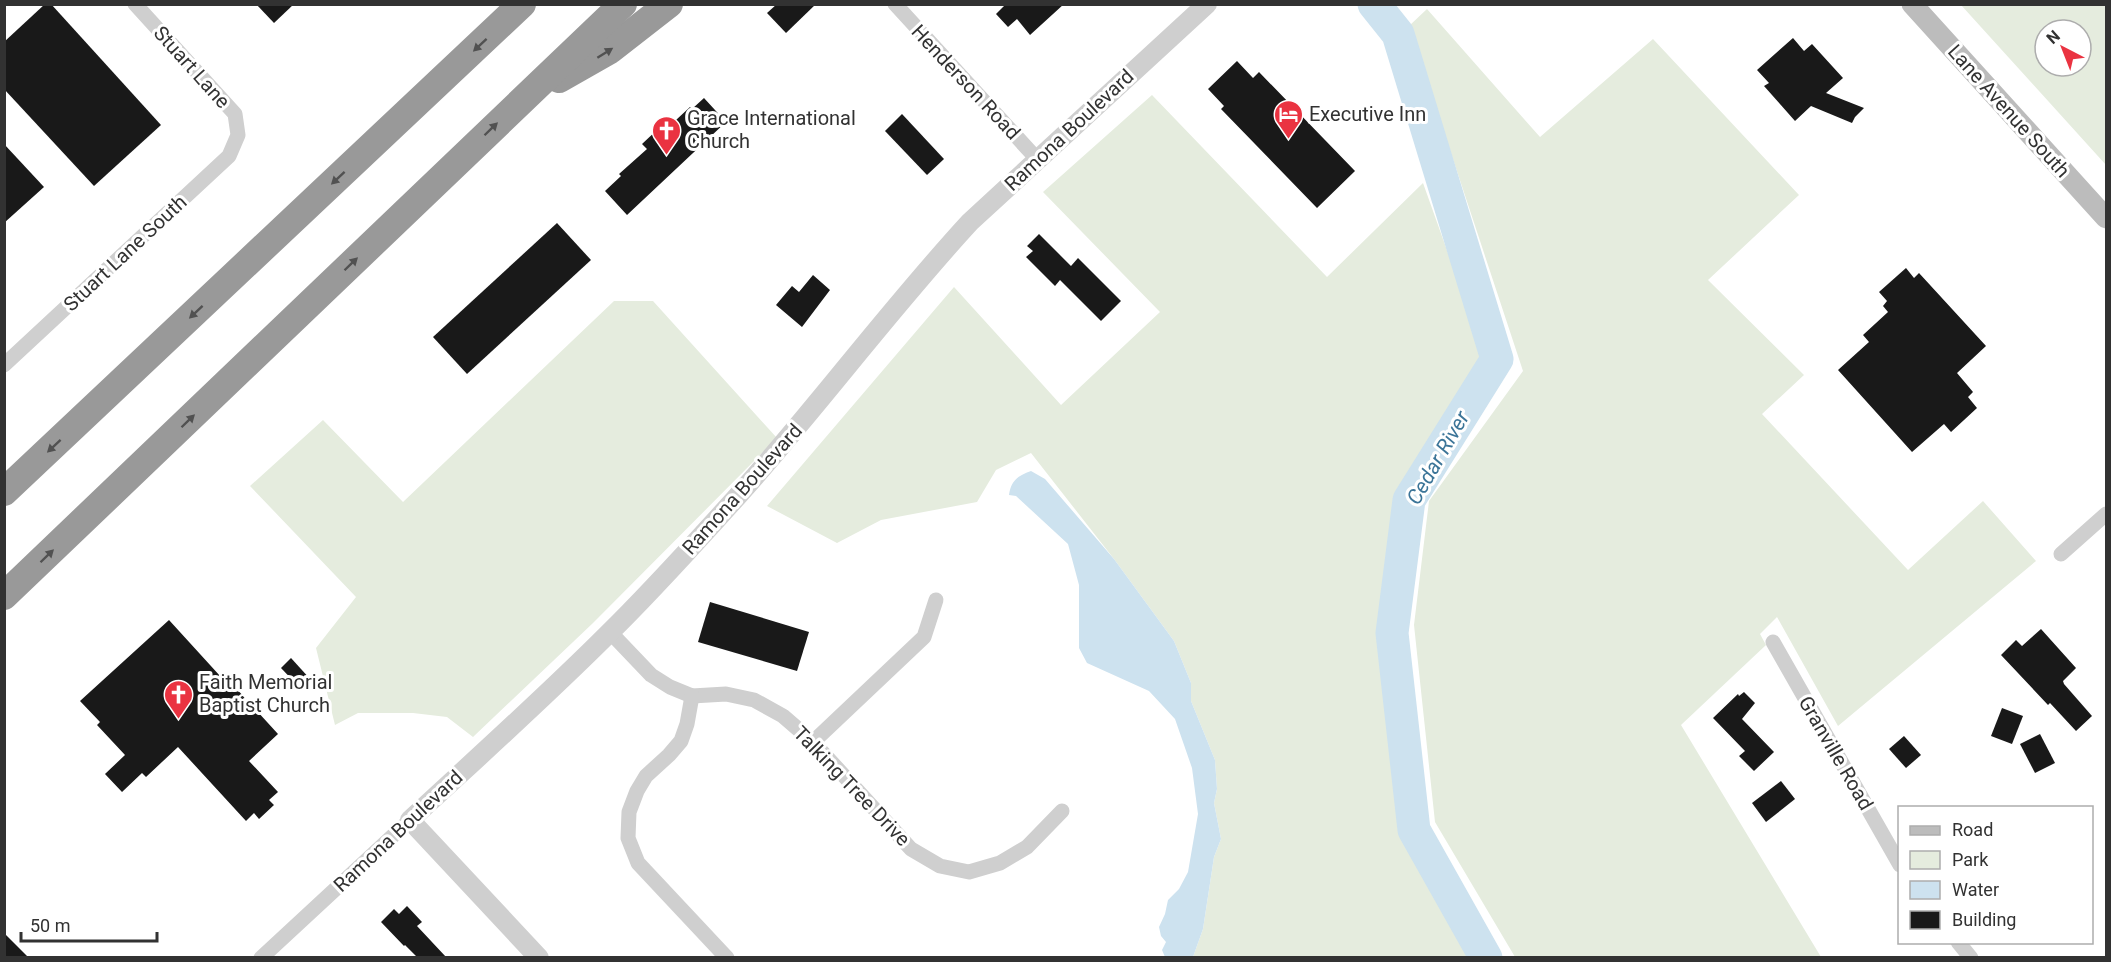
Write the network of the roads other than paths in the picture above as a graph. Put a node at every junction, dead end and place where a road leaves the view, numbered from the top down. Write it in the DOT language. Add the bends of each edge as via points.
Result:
graph roads {
  1 [pos="135,4"];
  2 [pos="522,4"];
  3 [pos="623,4"];
  4 [pos="669,4"];
  5 [pos="895,4"];
  6 [pos="1207,4"];
  7 [pos="1912,4"];
  8 [pos="518,103"];
  9 [pos="238,135"];
  10 [pos="1037,159"];
  11 [pos="2106,218"];
  12 [pos="4,365"];
  13 [pos="4,492"];
  14 [pos="2106,514"];
  15 [pos="2061,554"];
  16 [pos="4,597"];
  17 [pos="936,600"];
  18 [pos="610,632"];
  19 [pos="1773,642"];
  20 [pos="692,696"];
  21 [pos="813,742"];
  22 [pos="1062,811"];
  23 [pos="410,820"];
  24 [pos="1898,863"];
  25 [pos="1960,944"];
  26 [pos="261,957"];
  27 [pos="538,957"];
  28 [pos="727,957"];
  29 [pos="1971,957"];
  1 -- 9 [label="street, Stuart Lane" via="235,114"];
  2 -- 13 [label="highway, one-way"];
  3 -- 8 [label="highway"];
  8 -- 4 [label="highway, one-way" via="610,50"];
  5 -- 10 [label="street, Henderson Road"];
  6 -- 10 [label="street, Ramona Boulevard"];
  7 -- 11 [label="main road, Lane Avenue South"];
  16 -- 8 [label="highway, one-way"];
  9 -- 12 [label="street, Stuart Lane South" via="229,156"];
  10 -- 18 [label="street, Ramona Boulevard" via="933,262 794,432"];
  14 -- 15 [label="street"];
  17 -- 21 [label="street" via="924,637"];
  18 -- 20 [label="street, Talking Tree Drive" via="651,675"];
  18 -- 23 [label="street, Ramona Boulevard"];
  19 -- 24 [label="street, Granville Road"];
  20 -- 21 [label="street, Talking Tree Drive" via="726,694 754,700 783,716"];
  20 -- 28 [label="street" via="681,741 646,776 637,791 629,812 628,838 639,863"];
  21 -- 22 [label="street, Talking Tree Drive" via="911,849 940,867 969,872 1000,863 1027,847"];
  23 -- 26 [label="street, Ramona Boulevard"];
  23 -- 27 [label="street"];
  25 -- 29 [label="street"];
}
